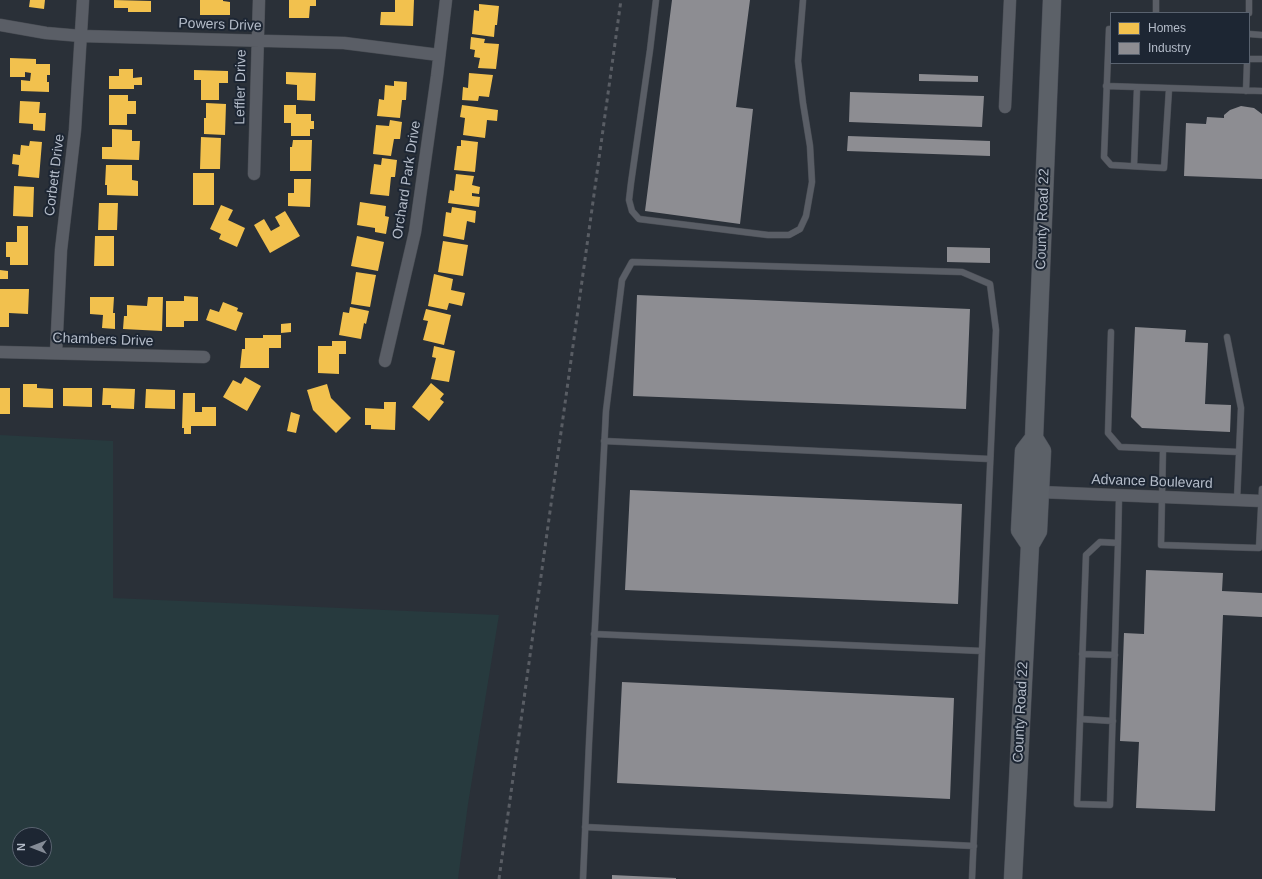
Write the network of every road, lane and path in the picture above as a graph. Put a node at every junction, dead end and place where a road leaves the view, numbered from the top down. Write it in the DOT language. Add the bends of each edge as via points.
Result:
graph roads {
  1 [pos="83,0"];
  2 [pos="259,0"];
  3 [pos="446,0"];
  4 [pos="656,0"];
  5 [pos="803,0"];
  6 [pos="1010,0"];
  7 [pos="1052,0"];
  8 [pos="1156,0"];
  9 [pos="1249,0"];
  10 [pos="1156,12"];
  11 [pos="1249,12"];
  12 [pos="0,25"];
  13 [pos="1110,29"];
  14 [pos="1250,34"];
  15 [pos="1262,35"];
  16 [pos="81,36"];
  17 [pos="258,41"];
  18 [pos="439,55"];
  19 [pos="1109,55"];
  20 [pos="1250,59"];
  21 [pos="1262,59"];
  22 [pos="1247,64"];
  23 [pos="1106,86"];
  24 [pos="1137,88"];
  25 [pos="1169,89"];
  26 [pos="1246,91"];
  27 [pos="1262,91"];
  28 [pos="1005,107"];
  29 [pos="1134,166"];
  30 [pos="254,174"];
  31 [pos="1112,332"];
  32 [pos="1226,337"];
  33 [pos="0,352"];
  34 [pos="56,353"];
  35 [pos="204,357"];
  36 [pos="385,362"];
  37 [pos="1034,438"];
  38 [pos="604,441"];
  39 [pos="1163,449"];
  40 [pos="1239,452"];
  41 [pos="990,459"];
  42 [pos="1040,492"];
  43 [pos="1119,496"];
  44 [pos="1163,497"];
  45 [pos="1262,497"];
  46 [pos="1237,500"];
  47 [pos="1118,542"];
  48 [pos="1030,545"];
  49 [pos="1260,548"];
  50 [pos="594,634"];
  51 [pos="982,651"];
  52 [pos="1082,654"];
  53 [pos="1114,655"];
  54 [pos="1080,720"];
  55 [pos="1112,721"];
  56 [pos="585,827"];
  57 [pos="974,846"];
  58 [pos="583,879"];
  59 [pos="972,879"];
  60 [pos="1013,879"];
  1 -- 16 [label="street, Corbett Drive"];
  2 -- 17 [label="street, Leffler Drive"];
  3 -- 18 [label="street, Orchard Park Drive"];
  4 -- 5 [label="lane" via="629,200 632,211 639,219 768,235 789,235 800,229 806,216 812,182 810,146 798,61"];
  6 -- 28 [label="street"];
  7 -- 37 [label="main road, County Road 22"];
  8 -- 10 [label="lane"];
  9 -- 11 [label="lane"];
  12 -- 16 [label="street, Powers Drive"];
  13 -- 19 [label="lane"];
  14 -- 15 [label="lane"];
  16 -- 17 [label="street, Powers Drive"];
  16 -- 34 [label="street, Corbett Drive" via="75,130 61,250"];
  17 -- 18 [label="street, Powers Drive" via="344,43"];
  17 -- 30 [label="street, Leffler Drive"];
  18 -- 36 [label="street, Orchard Park Drive" via="415,232"];
  19 -- 23 [label="lane"];
  20 -- 21 [label="lane"];
  22 -- 26 [label="lane"];
  23 -- 24 [label="lane"];
  23 -- 29 [label="lane" via="1104,157 1111,165"];
  24 -- 25 [label="lane"];
  24 -- 29 [label="lane"];
  25 -- 26 [label="lane"];
  25 -- 29 [label="lane" via="1164,168"];
  26 -- 27 [label="lane"];
  31 -- 39 [label="lane" via="1108,433 1120,447"];
  32 -- 40 [label="lane" via="1241,408"];
  33 -- 34 [label="street, Chambers Drive"];
  34 -- 35 [label="street, Chambers Drive"];
  37 -- 42 [label="main road, County Road 22" via="1042,451"];
  37 -- 48 [label="main road, County Road 22" via="1024,451 1020,530"];
  38 -- 41 [label="lane"];
  38 -- 41 [label="lane" via="622,280 632,262 962,272 990,284 996,330"];
  38 -- 50 [label="lane"];
  39 -- 40 [label="lane"];
  39 -- 44 [label="lane"];
  40 -- 46 [label="lane"];
  41 -- 51 [label="lane"];
  42 -- 43 [label="street, Advance Boulevard"];
  42 -- 48 [label="main road, County Road 22" via="1038,531"];
  43 -- 44 [label="street, Advance Boulevard"];
  43 -- 47 [label="lane"];
  44 -- 46 [label="street, Advance Boulevard"];
  44 -- 49 [label="lane" via="1161,545"];
  45 -- 46 [label="street, Advance Boulevard"];
  45 -- 49 [label="lane"];
  47 -- 52 [label="lane" via="1100,542 1086,555"];
  47 -- 53 [label="lane"];
  48 -- 60 [label="main road, County Road 22"];
  50 -- 51 [label="lane"];
  50 -- 56 [label="lane"];
  51 -- 57 [label="lane"];
  52 -- 53 [label="lane"];
  52 -- 54 [label="lane"];
  53 -- 55 [label="lane"];
  54 -- 55 [label="lane"];
  54 -- 55 [label="lane" via="1077,804 1110,804"];
  56 -- 57 [label="lane"];
  56 -- 58 [label="lane"];
  57 -- 59 [label="lane"];
}
